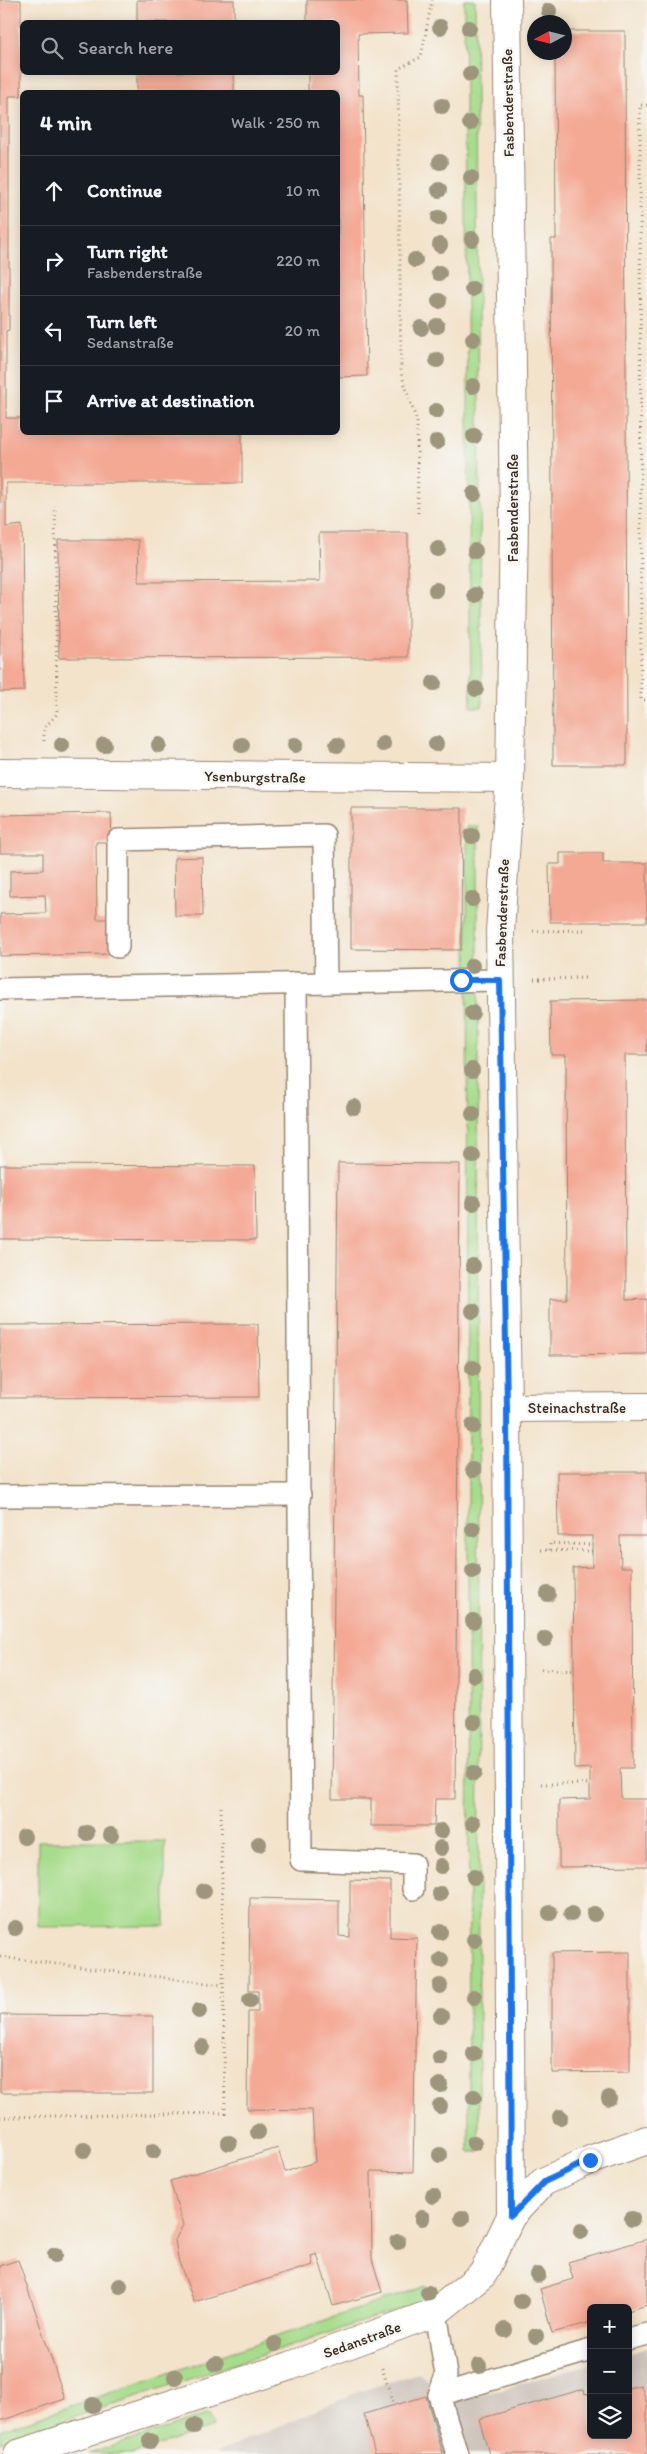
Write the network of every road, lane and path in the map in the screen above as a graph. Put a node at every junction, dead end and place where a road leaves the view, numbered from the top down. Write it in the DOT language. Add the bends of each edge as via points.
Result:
graph roads {
  1 [pos="432,0"];
  2 [pos="507,0"];
  3 [pos="647,105"];
  4 [pos="54,506"];
  5 [pos="418,513"];
  6 [pos="647,700"];
  7 [pos="0,774"];
  8 [pos="44,774"];
  9 [pos="510,778"];
  10 [pos="588,930"];
  11 [pos="500,932"];
  12 [pos="118,947"];
  13 [pos="588,978"];
  14 [pos="500,980"];
  15 [pos="296,983"];
  16 [pos="326,983"];
  17 [pos="0,989"];
  18 [pos="647,1407"];
  19 [pos="507,1408"];
  20 [pos="300,1494"];
  21 [pos="0,1496"];
  22 [pos="592,1544"];
  23 [pos="550,1550"];
  24 [pos="507,1551"];
  25 [pos="592,1552"];
  26 [pos="536,1669"];
  27 [pos="574,1671"];
  28 [pos="508,1784"];
  29 [pos="590,1784"];
  30 [pos="221,1807"];
  31 [pos="413,1889"];
  32 [pos="0,1957"];
  33 [pos="224,1985"];
  34 [pos="0,2117"];
  35 [pos="647,2140"];
  36 [pos="511,2216"];
  37 [pos="436,2312"];
  38 [pos="647,2334"];
  39 [pos="632,2338"];
  40 [pos="587,2351"];
  41 [pos="387,2383"];
  42 [pos="440,2395"];
  43 [pos="394,2405"];
  44 [pos="18,2454"];
  45 [pos="457,2454"];
  1 -- 5 [label="path" via="421,57 398,69 401,374 417,422"];
  2 -- 9 [label="street, Fasbenderstraße" via="514,516"];
  3 -- 6 [label="path" via="640,105 640,135 642,700"];
  4 -- 8 [label="path" via="57,714 44,728"];
  7 -- 8 [label="street, Ysenburgstraße"];
  8 -- 9 [label="street, Ysenburgstraße"];
  9 -- 11 [label="street, Fasbenderstraße"];
  10 -- 11 [label="path"];
  11 -- 14 [label="street, Fasbenderstraße"];
  12 -- 16 [label="lane" via="118,840 324,835"];
  13 -- 14 [label="path"];
  14 -- 16 [label="lane"];
  14 -- 19 [label="street, Fasbenderstraße"];
  15 -- 16 [label="lane"];
  15 -- 17 [label="lane"];
  15 -- 20 [label="lane"];
  18 -- 19 [label="street, Steinachstraße"];
  19 -- 24 [label="street, Fasbenderstraße"];
  20 -- 21 [label="lane"];
  20 -- 31 [label="lane" via="301,1860 413,1864"];
  22 -- 23 [label="path" via="550,1543"];
  23 -- 24 [label="path"];
  23 -- 25 [label="path"];
  24 -- 28 [label="street, Fasbenderstraße"];
  26 -- 27 [label="path"];
  28 -- 29 [label="path"];
  28 -- 36 [label="street, Fasbenderstraße"];
  30 -- 33 [label="path"];
  32 -- 33 [label="path"];
  33 -- 34 [label="path" via="225,2113"];
  35 -- 36 [label="street, Sedanstraße" via="590,2160 544,2182"];
  36 -- 37 [label="street, Sedanstraße" via="483,2274"];
  37 -- 42 [label="lane" via="446,2375"];
  37 -- 44 [label="street, Sedanstraße" via="290,2366"];
  38 -- 39 [label="lane"];
  40 -- 42 [label="lane"];
  41 -- 43 [label="path"];
  42 -- 45 [label="lane"];
}
